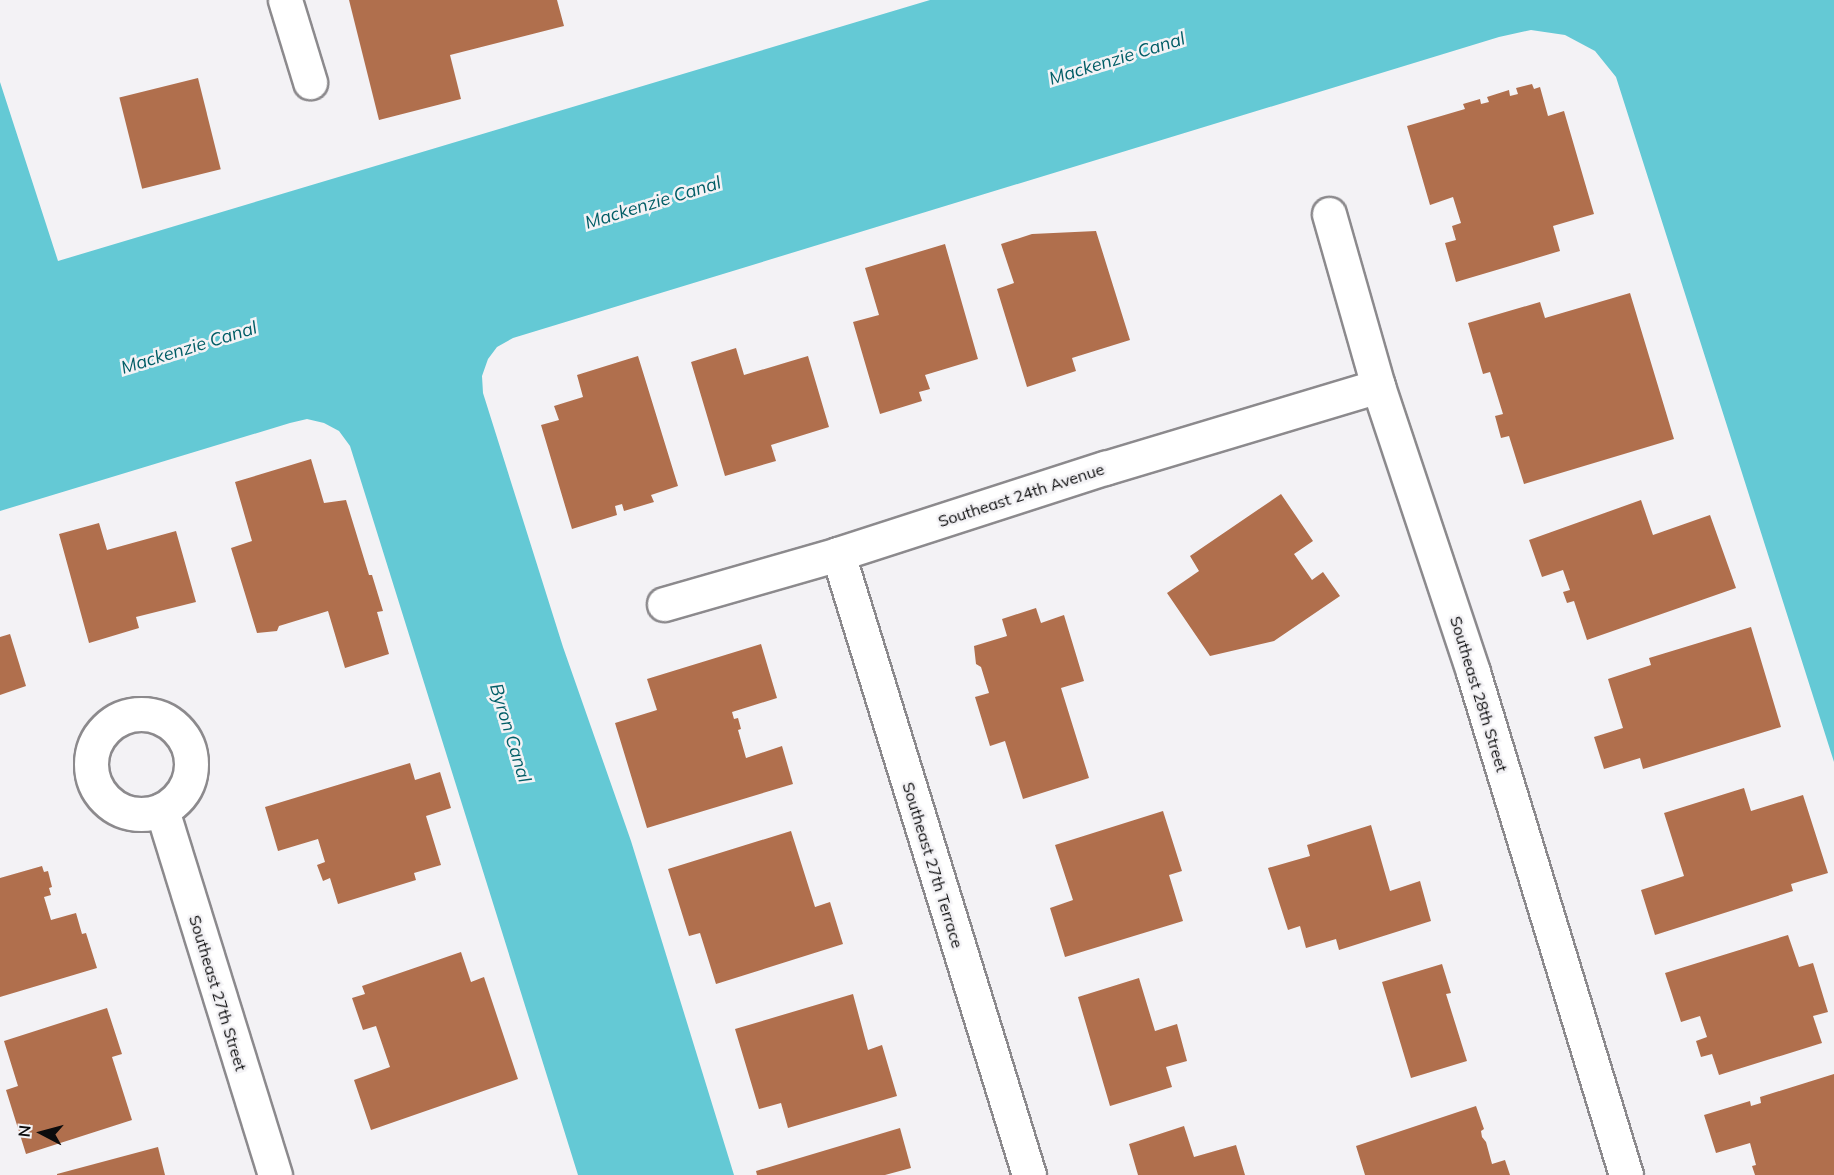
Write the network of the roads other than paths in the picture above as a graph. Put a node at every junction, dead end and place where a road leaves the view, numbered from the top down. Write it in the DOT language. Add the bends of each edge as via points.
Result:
graph roads {
  1 [pos="285,0"];
  2 [pos="310,82"];
  3 [pos="1329,214"];
  4 [pos="1378,386"];
  5 [pos="838,554"];
  6 [pos="664,604"];
  7 [pos="162,810"];
  8 [pos="275,1175"];
  9 [pos="1029,1175"];
  10 [pos="1626,1175"];
  1 -- 2 [label="street"];
  3 -- 4 [label="street, Southeast 28th Street"];
  4 -- 5 [label="street, Southeast 24th Avenue"];
  4 -- 10 [label="street, Southeast 28th Street" via="1473,672"];
  5 -- 6 [label="street, Southeast 24th Avenue"];
  5 -- 9 [label="street, Southeast 27th Terrace"];
  7 -- 8 [label="street, Southeast 27th Street"];
}
